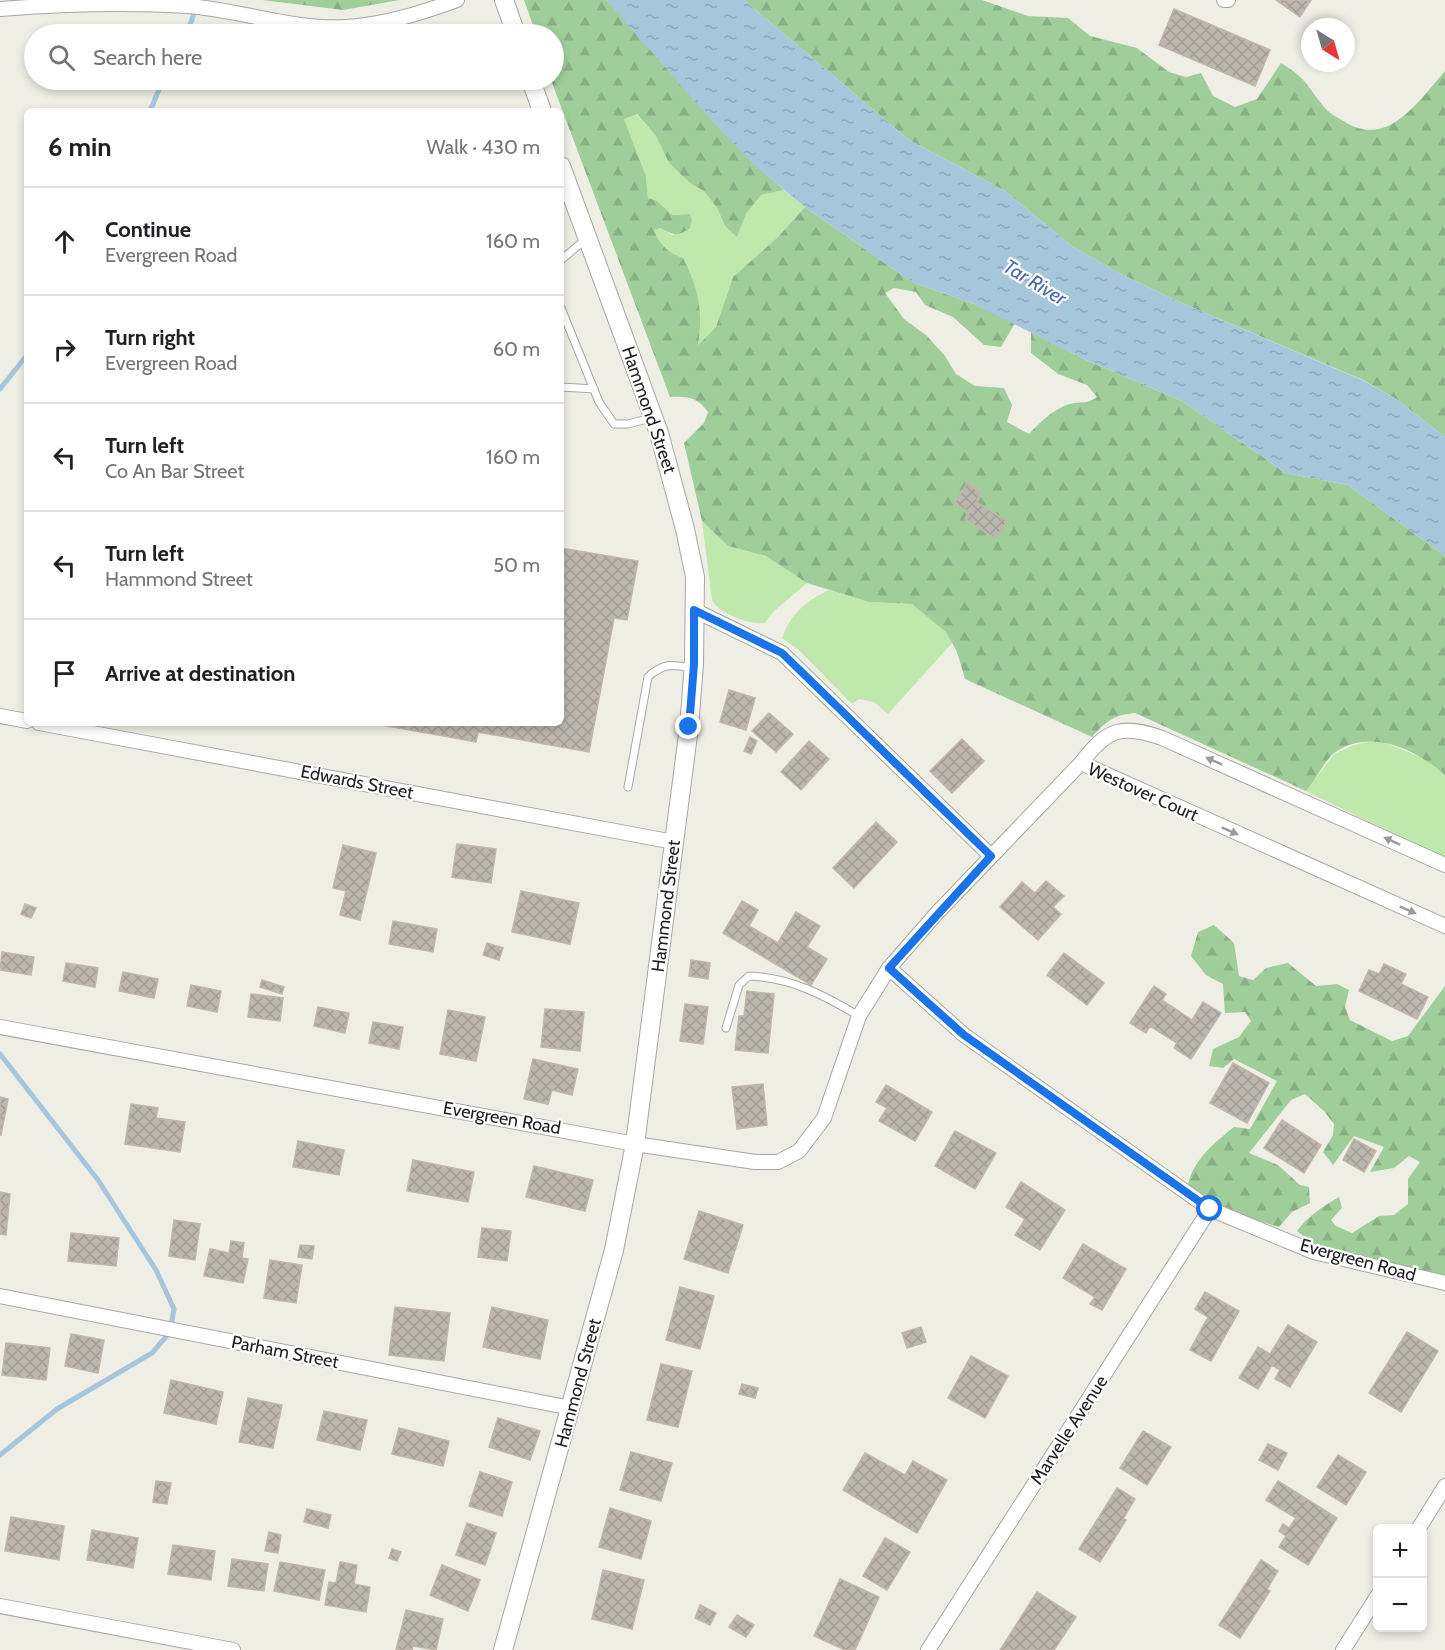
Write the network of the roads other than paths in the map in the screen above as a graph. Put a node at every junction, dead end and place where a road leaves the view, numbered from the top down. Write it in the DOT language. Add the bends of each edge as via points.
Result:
graph roads {
  1 [pos="457,0"];
  2 [pos="504,0"];
  3 [pos="0,9"];
  4 [pos="299,24"];
  5 [pos="362,24"];
  6 [pos="512,24"];
  7 [pos="535,90"];
  8 [pos="541,108"];
  9 [pos="564,175"];
  10 [pos="586,239"];
  11 [pos="564,257"];
  12 [pos="564,315"];
  13 [pos="564,387"];
  14 [pos="594,389"];
  15 [pos="653,417"];
  16 [pos="694,610"];
  17 [pos="694,668"];
  18 [pos="0,716"];
  19 [pos="24,720"];
  20 [pos="55,726"];
  21 [pos="1081,764"];
  22 [pos="628,787"];
  23 [pos="674,842"];
  24 [pos="991,856"];
  25 [pos="1445,865"];
  26 [pos="1445,926"];
  27 [pos="889,968"];
  28 [pos="858,1016"];
  29 [pos="0,1027"];
  30 [pos="726,1028"];
  31 [pos="635,1144"];
  32 [pos="1210,1209"];
  33 [pos="1445,1283"];
  34 [pos="0,1296"];
  35 [pos="571,1408"];
  36 [pos="1445,1486"];
  37 [pos="1421,1524"];
  38 [pos="1373,1601"];
  39 [pos="0,1606"];
  40 [pos="232,1650"];
  41 [pos="503,1650"];
  42 [pos="928,1650"];
  43 [pos="1343,1650"];
  1 -- 5 [label="street" via="426,12"];
  2 -- 6 [label="street"];
  3 -- 4 [label="street" via="89,2 189,6"];
  7 -- 8 [label="street"];
  9 -- 10 [label="street, Hammond Street"];
  10 -- 11 [label="lane"];
  10 -- 15 [label="street, Hammond Street"];
  12 -- 14 [label="lane"];
  13 -- 14 [label="lane"];
  14 -- 15 [label="lane" via="614,424"];
  15 -- 16 [label="street, Hammond Street" via="676,487 687,538 695,577"];
  16 -- 17 [label="street, Hammond Street"];
  16 -- 24 [label="street" via="782,653"];
  17 -- 22 [label="lane" via="669,664 659,666 648,677"];
  17 -- 23 [label="street, Hammond Street"];
  18 -- 19 [label="street"];
  20 -- 23 [label="street, Edwards Street"];
  21 -- 24 [label="street, Evergreen Road"];
  25 -- 21 [label="street, Westover Court, one-way" via="1148,732 1113,732 1098,741"];
  21 -- 26 [label="street, Westover Court, one-way"];
  23 -- 31 [label="street, Hammond Street"];
  24 -- 27 [label="street, Evergreen Road"];
  27 -- 28 [label="street, Evergreen Road"];
  27 -- 32 [label="street, Evergreen Road" via="964,1035"];
  28 -- 30 [label="lane" via="820,993 768,977 749,976 739,985"];
  28 -- 31 [label="street, Evergreen Road" via="824,1118 800,1151 778,1162 755,1162"];
  29 -- 31 [label="street, Evergreen Road"];
  31 -- 35 [label="street, Hammond Street" via="614,1250"];
  32 -- 33 [label="street, Evergreen Road" via="1314,1252"];
  32 -- 42 [label="street, Marvelle Avenue"];
  34 -- 35 [label="street, Parham Street"];
  35 -- 41 [label="street, Hammond Street"];
  36 -- 37 [label="street"];
  38 -- 43 [label="street"];
  39 -- 40 [label="street"];
}
